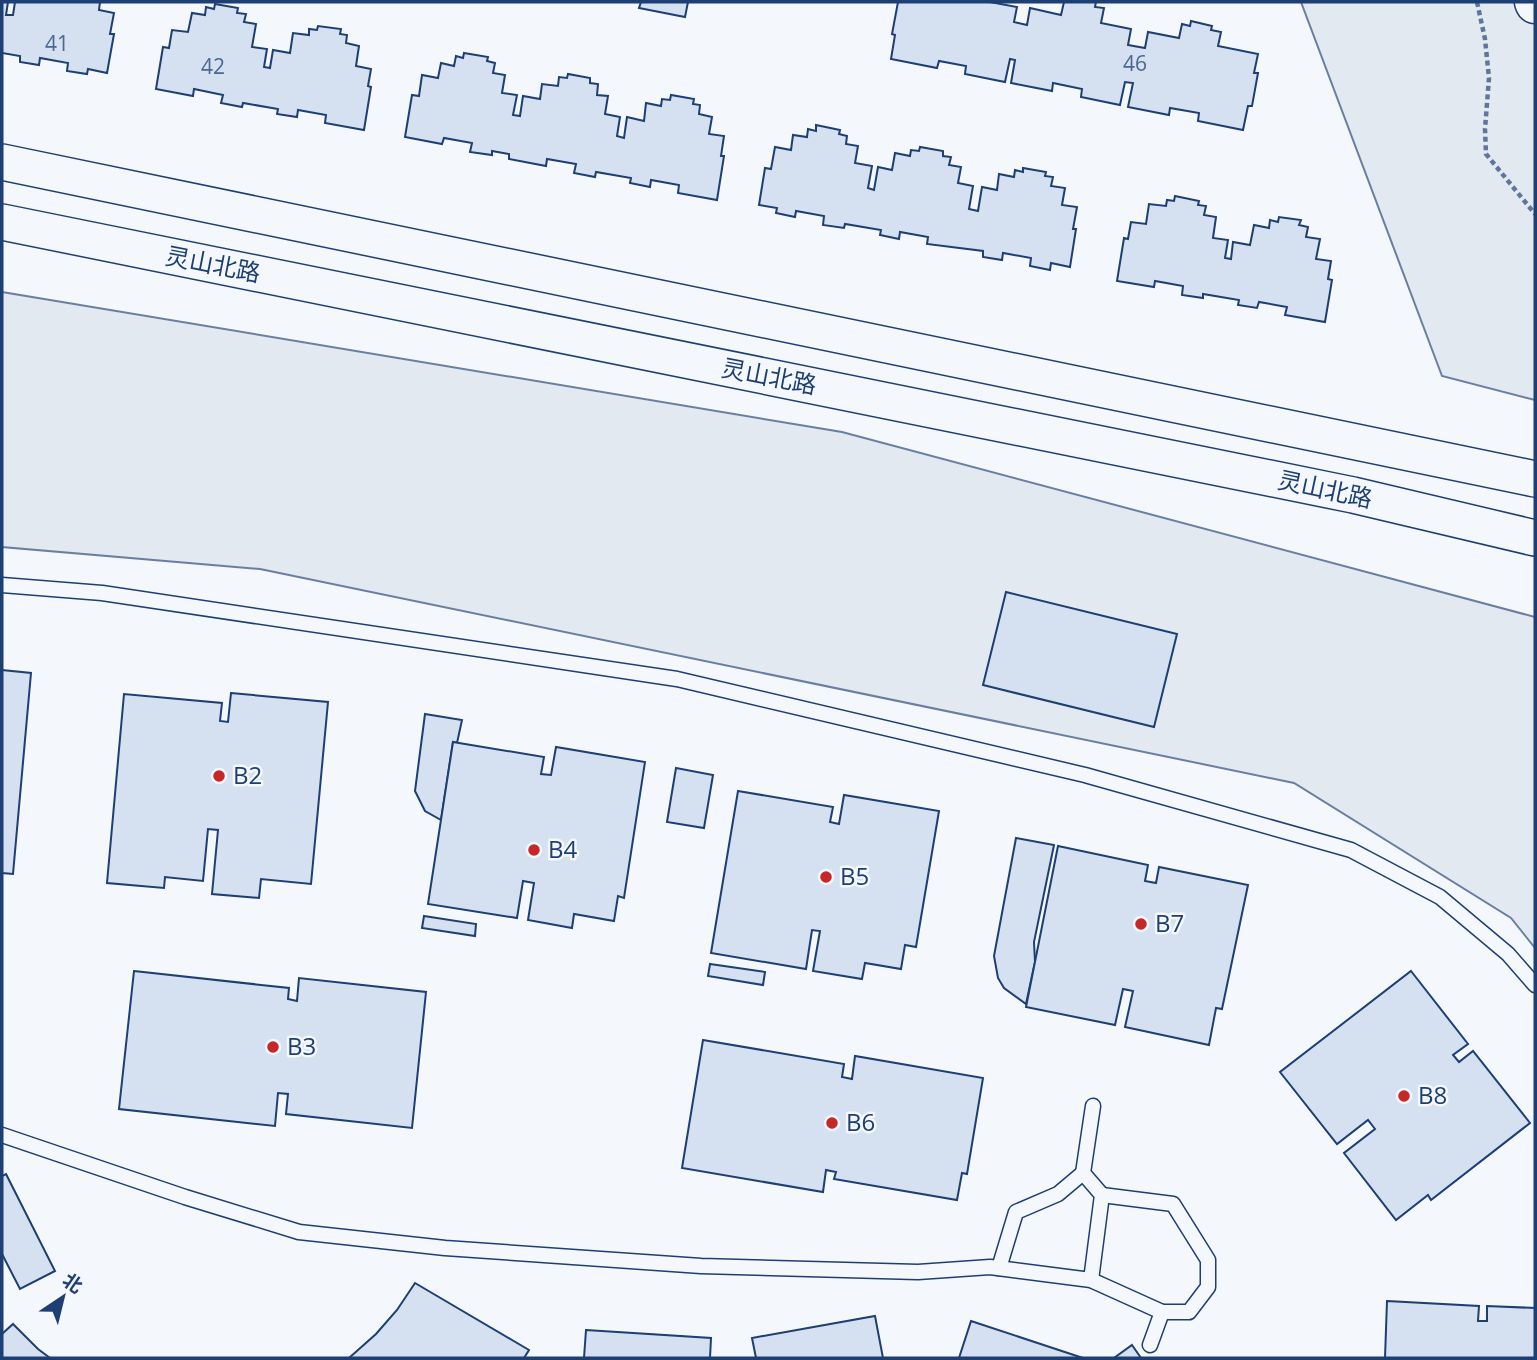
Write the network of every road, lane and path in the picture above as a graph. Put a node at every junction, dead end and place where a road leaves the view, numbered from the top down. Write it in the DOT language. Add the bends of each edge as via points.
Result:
graph roads {
  1 [pos="1477,2"];
  2 [pos="2,163"];
  3 [pos="1535,214"];
  4 [pos="2,222"];
  5 [pos="1535,479"];
  6 [pos="1535,538"];
  7 [pos="2,585"];
  8 [pos="1535,985"];
  9 [pos="1093,1106"];
  10 [pos="2,1135"];
  11 [pos="1083,1173"];
  12 [pos="1102,1195"];
  13 [pos="999,1268"];
  14 [pos="1091,1280"];
  15 [pos="1162,1312"];
  16 [pos="1150,1345"];
  1 -- 3 [label="path" via="1489,78 1486,154"];
  2 -- 5 [label="street"];
  4 -- 6 [label="street, 灵山北路" via="1353,495"];
  7 -- 8 [label="lane" via="102,593 677,679 1085,775 1351,850 1440,897 1508,954"];
  9 -- 11 [label="lane"];
  10 -- 13 [label="lane" via="299,1232 446,1248 701,1266 918,1272"];
  11 -- 12 [label="lane"];
  11 -- 13 [label="lane" via="1058,1194 1016,1212"];
  12 -- 14 [label="lane"];
  12 -- 15 [label="lane" via="1173,1204 1208,1260 1208,1287 1189,1312"];
  13 -- 14 [label="lane"];
  14 -- 15 [label="lane"];
  15 -- 16 [label="lane"];
}
